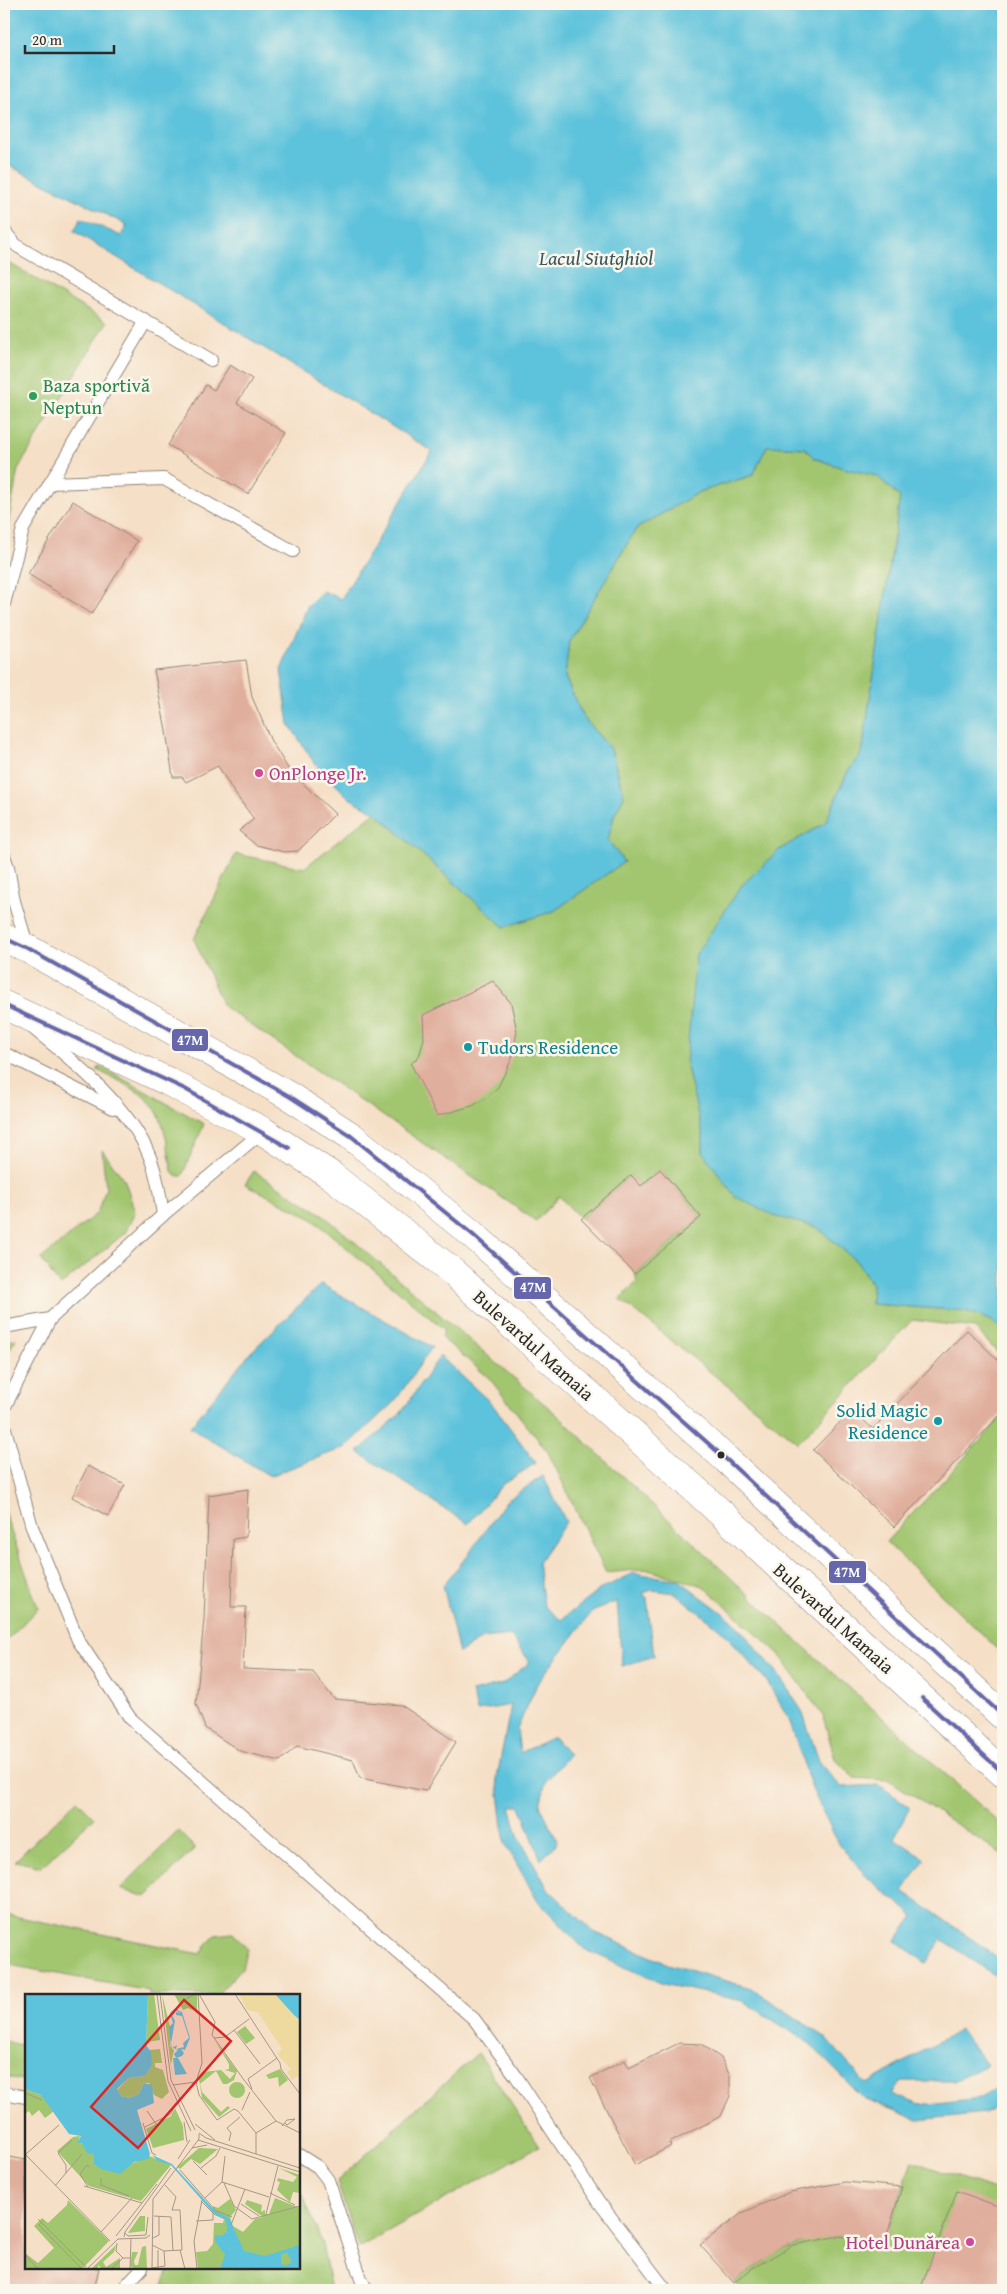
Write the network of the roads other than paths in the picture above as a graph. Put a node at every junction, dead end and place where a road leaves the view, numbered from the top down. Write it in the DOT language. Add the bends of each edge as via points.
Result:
graph roads {
  1 [pos="4,231"];
  2 [pos="146,321"];
  3 [pos="211,360"];
  4 [pos="50,483"];
  5 [pos="293,551"];
  6 [pos="4,604"];
  7 [pos="4,856"];
  8 [pos="4,938"];
  9 [pos="28,949"];
  10 [pos="4,1005"];
  11 [pos="4,1053"];
  12 [pos="124,1113"];
  13 [pos="262,1131"];
  14 [pos="163,1215"];
  15 [pos="50,1319"];
  16 [pos="4,1327"];
  17 [pos="4,1408"];
  18 [pos="4,1425"];
  19 [pos="1003,1716"];
  20 [pos="1003,1773"];
  21 [pos="4,2093"];
  22 [pos="25,2097"];
  23 [pos="300,2156"];
  24 [pos="141,2269"];
  25 [pos="126,2290"];
  26 [pos="367,2290"];
  27 [pos="666,2290"];
  1 -- 2 [label="lane" via="17,246"];
  2 -- 3 [label="lane"];
  2 -- 4 [label="lane"];
  4 -- 5 [label="lane" via="164,478"];
  4 -- 6 [label="lane" via="23,529"];
  7 -- 9 [label="lane"];
  8 -- 9 [label="main road"];
  9 -- 19 [label="main road" via="289,1096 351,1136 472,1234 727,1460"];
  10 -- 12 [label="lane" via="69,1057"];
  10 -- 13 [label="main road, Bulevardul Mamaia" via="167,1080"];
  11 -- 12 [label="lane"];
  12 -- 14 [label="lane" via="149,1155"];
  13 -- 14 [label="lane"];
  13 -- 20 [label="main road, Bulevardul Mamaia" via="332,1176 448,1268 698,1492"];
  14 -- 15 [label="lane"];
  15 -- 16 [label="lane"];
  15 -- 17 [label="lane"];
  18 -- 27 [label="lane" via="32,1527 78,1640 130,1718 474,2019 516,2076 599,2202"];
  21 -- 22 [label="lane"];
  23 -- 26 [label="lane" via="318,2167 328,2180"];
  24 -- 25 [label="lane"];
}
